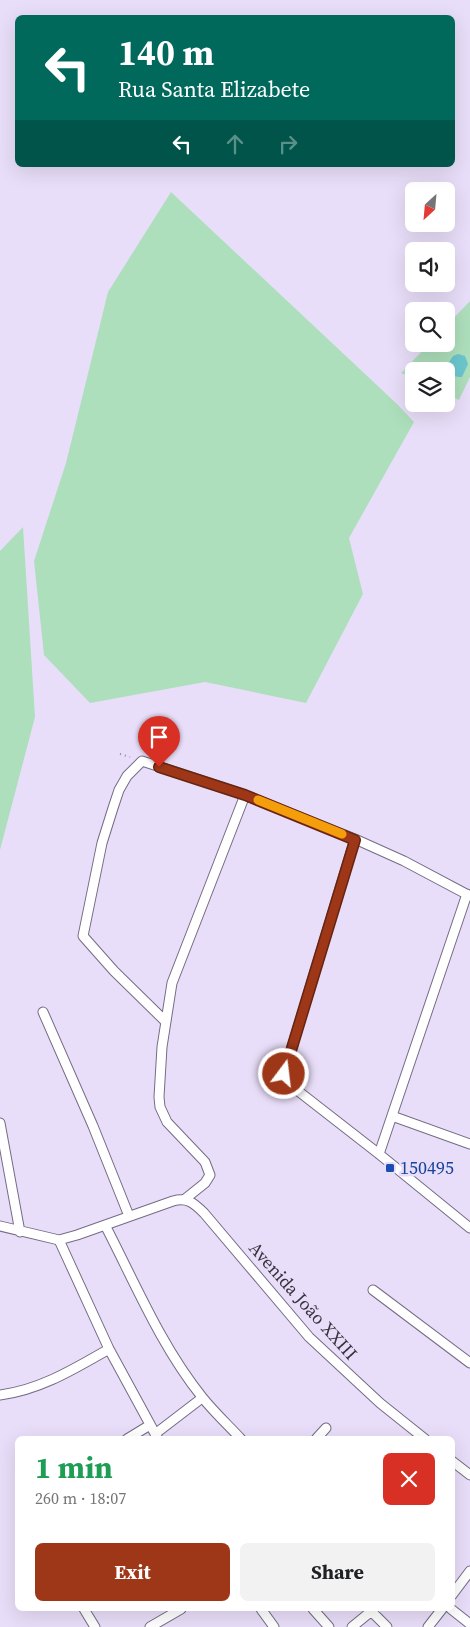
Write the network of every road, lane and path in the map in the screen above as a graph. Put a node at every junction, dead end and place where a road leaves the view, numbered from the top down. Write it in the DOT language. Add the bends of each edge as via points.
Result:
graph roads {
  1 [pos="245,795"];
  2 [pos="355,840"];
  3 [pos="468,895"];
  4 [pos="43,1012"];
  5 [pos="165,1021"];
  6 [pos="392,1116"];
  7 [pos="0,1122"];
  8 [pos="1,1133"];
  9 [pos="470,1144"];
  10 [pos="379,1154"];
  11 [pos="185,1199"];
  12 [pos="129,1216"];
  13 [pos="105,1225"];
  14 [pos="0,1226"];
  15 [pos="470,1228"];
  16 [pos="20,1232"];
  17 [pos="60,1240"];
  18 [pos="373,1290"];
  19 [pos="108,1349"];
  20 [pos="470,1363"];
  21 [pos="0,1395"];
  22 [pos="202,1398"];
  23 [pos="150,1425"];
  24 [pos="326,1428"];
  25 [pos="132,1436"];
  26 [pos="156,1436"];
  27 [pos="238,1436"];
  28 [pos="319,1436"];
  29 [pos="420,1436"];
  30 [pos="455,1463"];
  31 [pos="470,1475"];
  32 [pos="470,1571"];
  33 [pos="455,1591"];
  34 [pos="85,1611"];
  35 [pos="178,1611"];
  36 [pos="262,1611"];
  37 [pos="315,1611"];
  38 [pos="372,1611"];
  39 [pos="374,1611"];
  40 [pos="440,1611"];
  41 [pos="454,1611"];
  42 [pos="470,1624"];
  43 [pos="95,1627"];
  44 [pos="150,1627"];
  45 [pos="274,1627"];
  46 [pos="329,1627"];
  47 [pos="352,1627"];
  48 [pos="387,1627"];
  49 [pos="428,1627"];
  1 -- 2 [label="street"];
  1 -- 5 [label="street" via="172,983"];
  1 -- 5 [label="street" via="142,762 127,776 119,790 102,843 82,936"];
  2 -- 3 [label="street" via="404,861"];
  2 -- 10 [label="street" via="284,1074 293,1087"];
  3 -- 6 [label="street"];
  4 -- 12 [label="street"];
  5 -- 11 [label="street" via="160,1107 168,1122 205,1162 210,1175"];
  6 -- 9 [label="street"];
  6 -- 10 [label="street"];
  7 -- 8 [label="street"];
  8 -- 16 [label="street"];
  10 -- 15 [label="street"];
  11 -- 12 [label="street"];
  11 -- 29 [label="street, Avenida João XXIII" via="204,1213 309,1337"];
  12 -- 13 [label="street"];
  13 -- 17 [label="street"];
  13 -- 22 [label="street" via="165,1342"];
  14 -- 16 [label="street"];
  16 -- 17 [label="street"];
  17 -- 19 [label="street"];
  18 -- 20 [label="street"];
  19 -- 21 [label="street" via="39,1385"];
  19 -- 23 [label="street"];
  22 -- 26 [label="street"];
  22 -- 27 [label="street"];
  23 -- 25 [label="street"];
  23 -- 26 [label="street"];
  24 -- 28 [label="street"];
  30 -- 31 [label="street"];
  32 -- 33 [label="street"];
  34 -- 43 [label="street"];
  35 -- 44 [label="street"];
  36 -- 45 [label="street"];
  37 -- 46 [label="street"];
  38 -- 47 [label="street"];
  39 -- 48 [label="street"];
  40 -- 49 [label="street"];
  41 -- 42 [label="street"];
}
